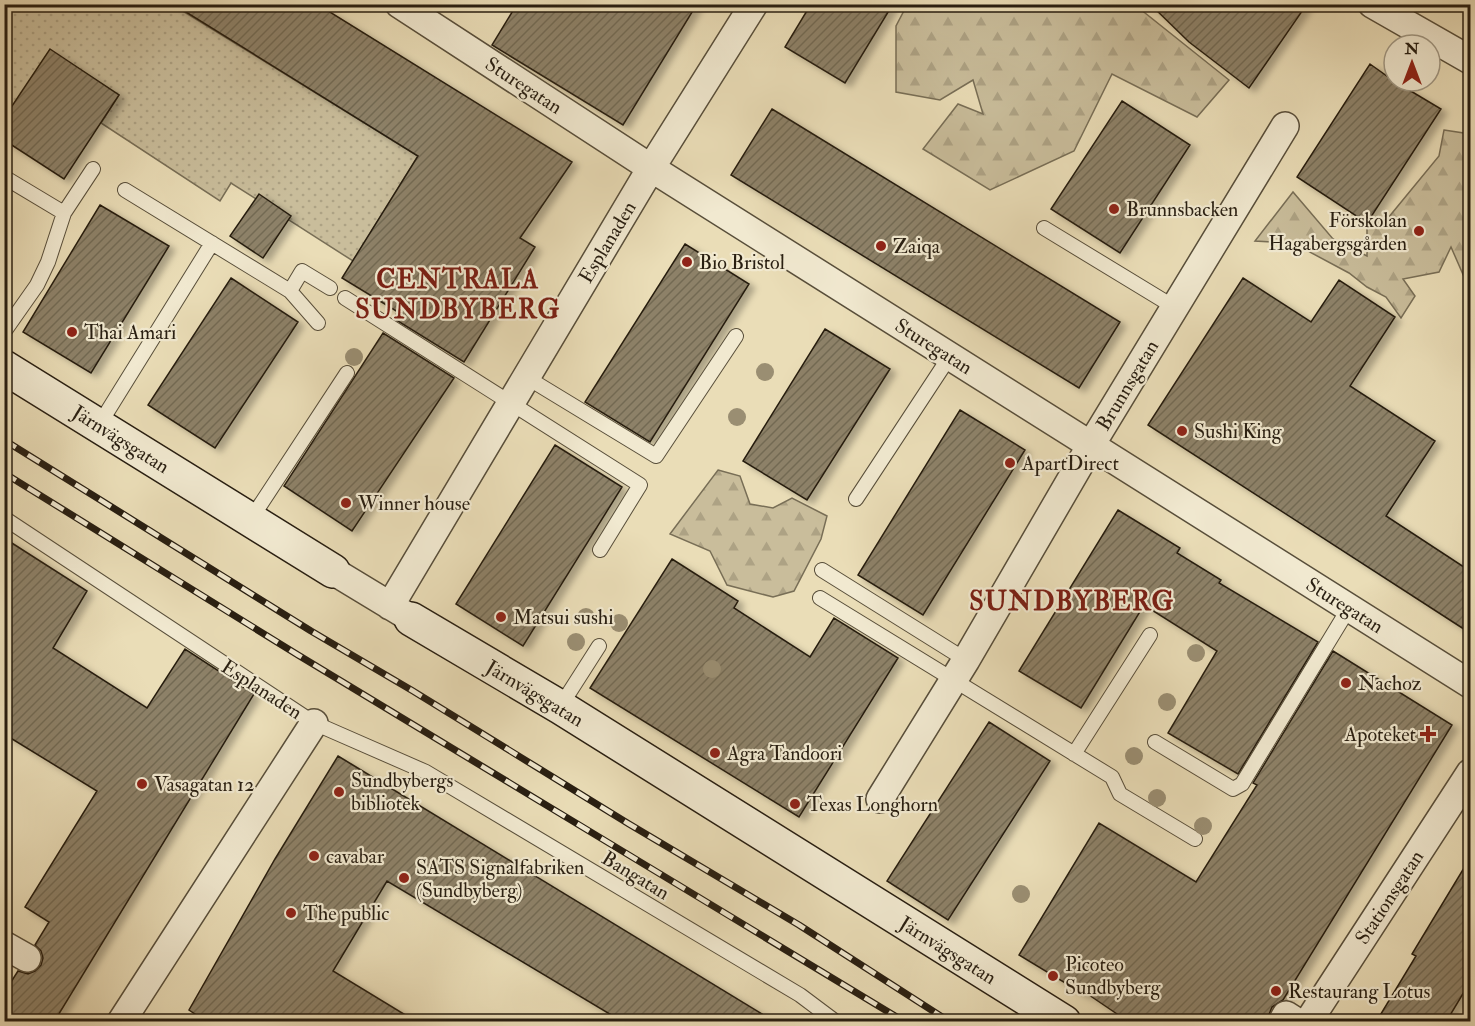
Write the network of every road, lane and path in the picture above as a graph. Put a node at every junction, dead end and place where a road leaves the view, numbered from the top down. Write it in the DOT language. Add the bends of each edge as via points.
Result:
graph roads {
  1 [pos="399,4"];
  2 [pos="754,4"];
  3 [pos="1372,4"];
  4 [pos="1470,60"];
  5 [pos="1285,126"];
  6 [pos="651,168"];
  7 [pos="93,169"];
  8 [pos="4,177"];
  9 [pos="125,190"];
  10 [pos="64,213"];
  11 [pos="1044,228"];
  12 [pos="212,243"];
  13 [pos="330,288"];
  14 [pos="290,291"];
  15 [pos="345,298"];
  16 [pos="1174,307"];
  17 [pos="318,323"];
  18 [pos="4,332"];
  19 [pos="736,336"];
  20 [pos="950,356"];
  21 [pos="4,367"];
  22 [pos="347,373"];
  23 [pos="526,377"];
  24 [pos="510,404"];
  25 [pos="99,425"];
  26 [pos="1091,445"];
  27 [pos="856,499"];
  28 [pos="4,518"];
  29 [pos="251,519"];
  30 [pos="600,550"];
  31 [pos="822,570"];
  32 [pos="333,572"];
  33 [pos="820,598"];
  34 [pos="1349,608"];
  35 [pos="400,612"];
  36 [pos="1150,635"];
  37 [pos="599,646"];
  38 [pos="959,671"];
  39 [pos="1470,684"];
  40 [pos="560,707"];
  41 [pos="314,723"];
  42 [pos="1155,742"];
  43 [pos="1074,754"];
  44 [pos="1470,773"];
  45 [pos="880,799"];
  46 [pos="1195,839"];
  47 [pos="126,1020"];
  48 [pos="836,1022"];
  49 [pos="1064,1022"];
  50 [pos="1282,1022"];
  51 [pos="1297,1022"];
  52 [pos="1308,1022"];
  1 -- 6 [label="street, Sturegatan"];
  2 -- 6 [label="street, Esplanaden"];
  3 -- 4 [label="street"];
  5 -- 16 [label="street, Brunnsgatan"];
  6 -- 20 [label="street, Sturegatan"];
  6 -- 23 [label="street, Esplanaden"];
  7 -- 10 [label="lane"];
  8 -- 10 [label="lane"];
  9 -- 12 [label="lane"];
  10 -- 18 [label="lane" via="37,285"];
  11 -- 16 [label="lane"];
  12 -- 14 [label="lane"];
  12 -- 25 [label="lane"];
  13 -- 14 [label="lane" via="302,271"];
  14 -- 17 [label="lane"];
  15 -- 24 [label="lane"];
  16 -- 26 [label="street, Brunnsgatan"];
  19 -- 23 [label="lane" via="656,456"];
  20 -- 26 [label="street, Sturegatan"];
  20 -- 27 [label="lane"];
  21 -- 25 [label="street, Järnvägsgatan"];
  22 -- 29 [label="lane"];
  23 -- 24 [label="street, Esplanaden"];
  24 -- 30 [label="lane" via="640,484"];
  24 -- 35 [label="street, Esplanaden"];
  25 -- 29 [label="street, Järnvägsgatan"];
  26 -- 34 [label="street, Sturegatan"];
  26 -- 38 [label="street, Brunnsgatan"];
  28 -- 41 [label="lane, Esplanaden"];
  29 -- 32 [label="street, Järnvägsgatan"];
  31 -- 38 [label="lane"];
  32 -- 35 [label="street, Järnvägsgatan"];
  33 -- 38 [label="lane"];
  34 -- 39 [label="street, Sturegatan"];
  34 -- 42 [label="lane" via="1242,784 1233,789"];
  35 -- 40 [label="street, Järnvägsgatan"];
  36 -- 43 [label="lane"];
  37 -- 40 [label="lane"];
  38 -- 43 [label="lane"];
  38 -- 45 [label="street, Brunnsgatan"];
  40 -- 49 [label="street, Järnvägsgatan"];
  41 -- 47 [label="street, Esplanaden"];
  41 -- 48 [label="lane, Bangatan" via="426,772 790,989"];
  43 -- 46 [label="lane" via="1112,777 1120,794"];
  44 -- 52 [label="street, Stationsgatan"];
  50 -- 51 [label="street" via="1286,1015"];
}
